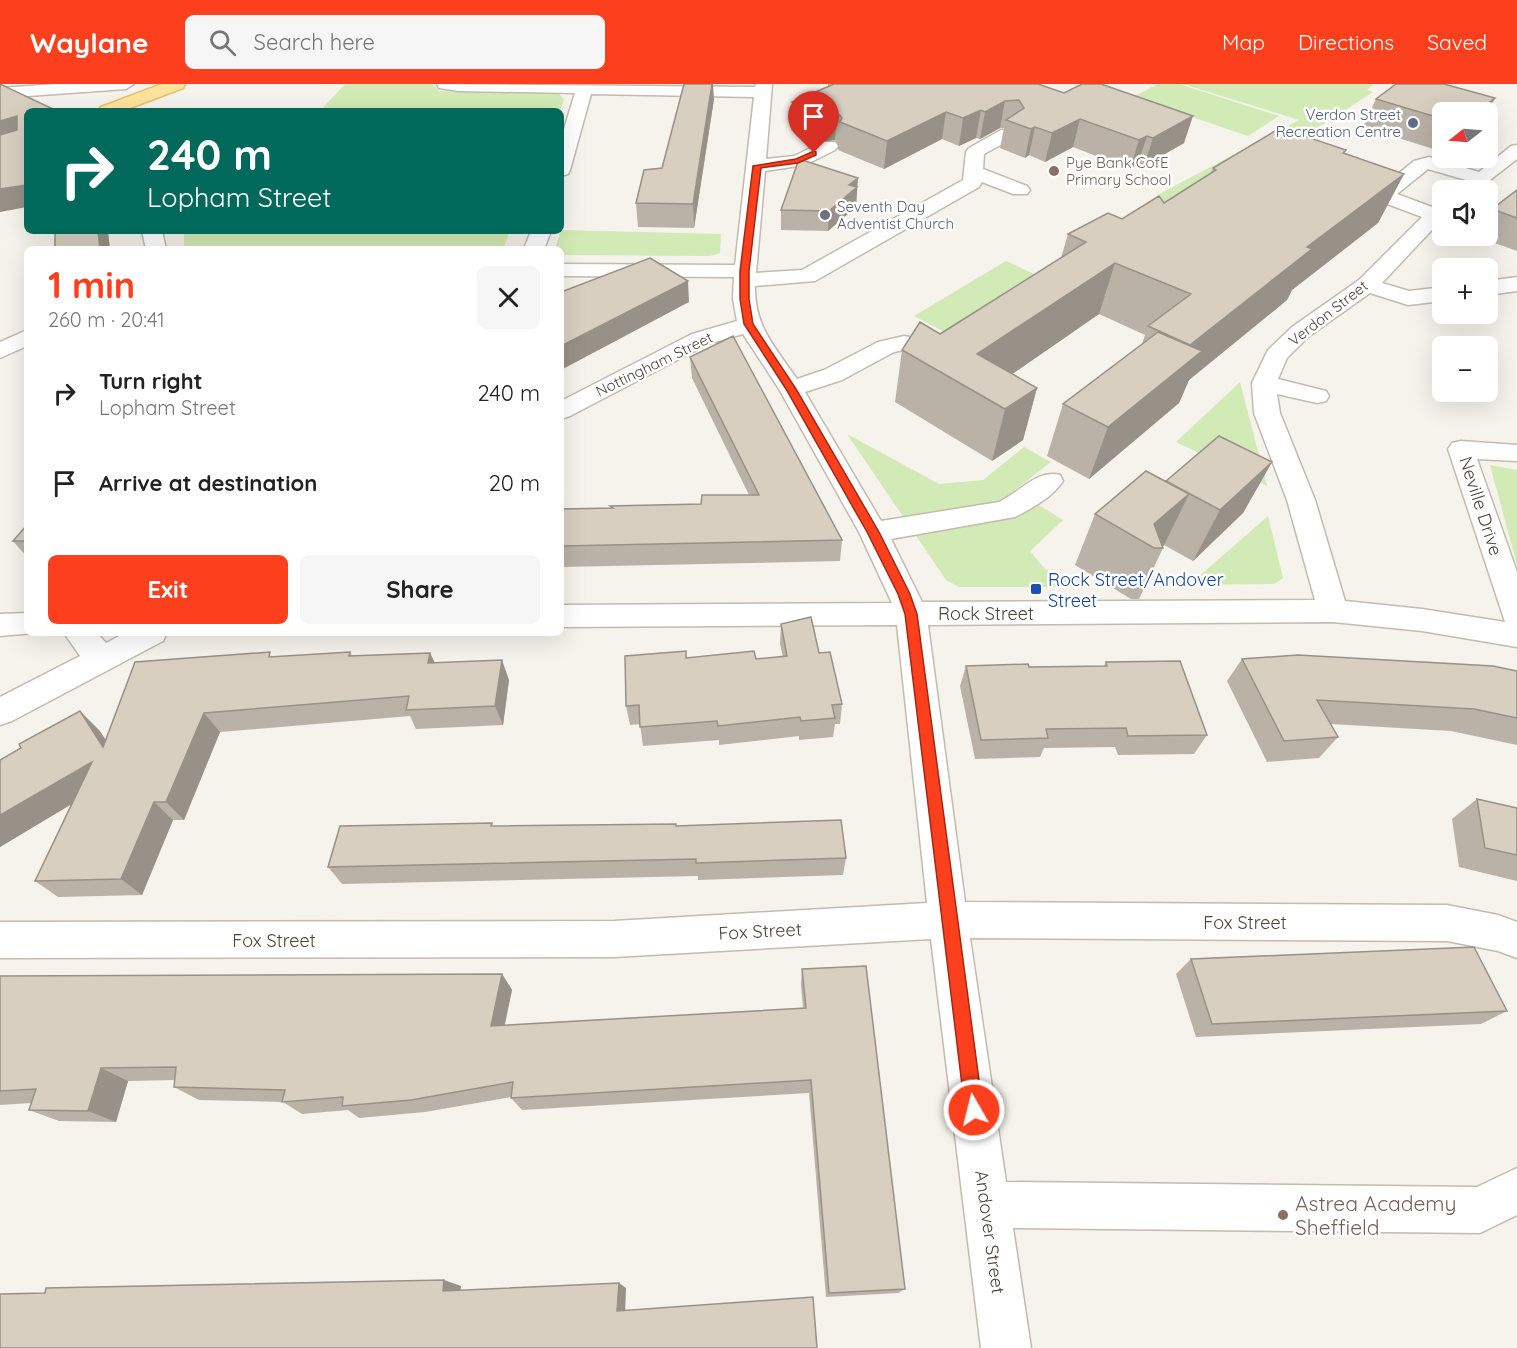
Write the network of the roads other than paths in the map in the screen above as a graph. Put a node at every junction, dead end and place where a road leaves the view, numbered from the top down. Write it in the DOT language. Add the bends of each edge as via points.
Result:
graph roads {
  1 [pos="126,84"];
  2 [pos="446,84"];
  3 [pos="166,85"];
  4 [pos="764,88"];
  5 [pos="584,90"];
  6 [pos="0,93"];
  7 [pos="114,108"];
  8 [pos="1007,134"];
  9 [pos="829,146"];
  10 [pos="1517,150"];
  11 [pos="564,160"];
  12 [pos="757,166"];
  13 [pos="974,172"];
  14 [pos="1331,177"];
  15 [pos="1482,179"];
  16 [pos="1020,190"];
  17 [pos="1383,196"];
  18 [pos="1432,209"];
  19 [pos="1432,218"];
  20 [pos="564,270"];
  21 [pos="745,275"];
  22 [pos="1517,284"];
  23 [pos="1367,285"];
  24 [pos="1498,287"];
  25 [pos="1432,295"];
  26 [pos="749,324"];
  27 [pos="24,339"];
  28 [pos="927,347"];
  29 [pos="0,351"];
  30 [pos="1264,383"];
  31 [pos="791,389"];
  32 [pos="1317,396"];
  33 [pos="564,409"];
  34 [pos="1517,453"];
  35 [pos="1050,481"];
  36 [pos="873,532"];
  37 [pos="1333,611"];
  38 [pos="911,614"];
  39 [pos="1517,615"];
  40 [pos="564,616"];
  41 [pos="24,624"];
  42 [pos="0,625"];
  43 [pos="1517,635"];
  44 [pos="82,636"];
  45 [pos="146,636"];
  46 [pos="101,659"];
  47 [pos="0,712"];
  48 [pos="948,920"];
  49 [pos="0,940"];
  50 [pos="1517,940"];
  51 [pos="1517,1191"];
  52 [pos="987,1205"];
  53 [pos="1006,1348"];
  1 -- 6 [label="street"];
  2 -- 5 [label="street"];
  3 -- 7 [label="main road"];
  4 -- 5 [label="street"];
  4 -- 12 [label="street, Andover Street"];
  5 -- 11 [label="street"];
  8 -- 13 [label="street" via="975,152"];
  9 -- 12 [label="street" via="798,161"];
  10 -- 15 [label="street"];
  12 -- 21 [label="street, Andover Street"];
  13 -- 16 [label="street"];
  13 -- 21 [label="street" via="972,183 948,199 807,276"];
  14 -- 17 [label="street"];
  15 -- 17 [label="street" via="1429,163 1421,165"];
  17 -- 18 [label="street"];
  19 -- 23 [label="street, Verdon Street"];
  20 -- 21 [label="street"];
  21 -- 26 [label="street, Andover Street"];
  22 -- 24 [label="street"];
  23 -- 25 [label="street" via="1408,298"];
  23 -- 30 [label="street, Verdon Street" via="1300,332 1276,355"];
  26 -- 31 [label="street, Andover Street"];
  26 -- 33 [label="street, Nottingham Street" via="700,339"];
  27 -- 29 [label="street"];
  28 -- 31 [label="street" via="904,343 886,347 832,375"];
  30 -- 32 [label="street"];
  30 -- 37 [label="street, Verdon Street" via="1267,413 1301,500"];
  31 -- 36 [label="street, Andover Street"];
  34 -- 39 [label="street, Neville Drive" via="1461,449"];
  35 -- 36 [label="street" via="1005,510"];
  36 -- 38 [label="street, Andover Street"];
  37 -- 38 [label="street, Rock Street"];
  37 -- 43 [label="street, Rock Street"];
  38 -- 40 [label="street, Rock Street"];
  38 -- 48 [label="street, Andover Street"];
  41 -- 42 [label="street"];
  44 -- 46 [label="street"];
  45 -- 46 [label="street"];
  46 -- 47 [label="street"];
  48 -- 49 [label="street, Fox Street" via="614,939"];
  48 -- 50 [label="street, Fox Street" via="1447,924"];
  48 -- 52 [label="street, Andover Street"];
  51 -- 52 [label="street" via="1480,1210"];
  52 -- 53 [label="street, Andover Street"];
}
